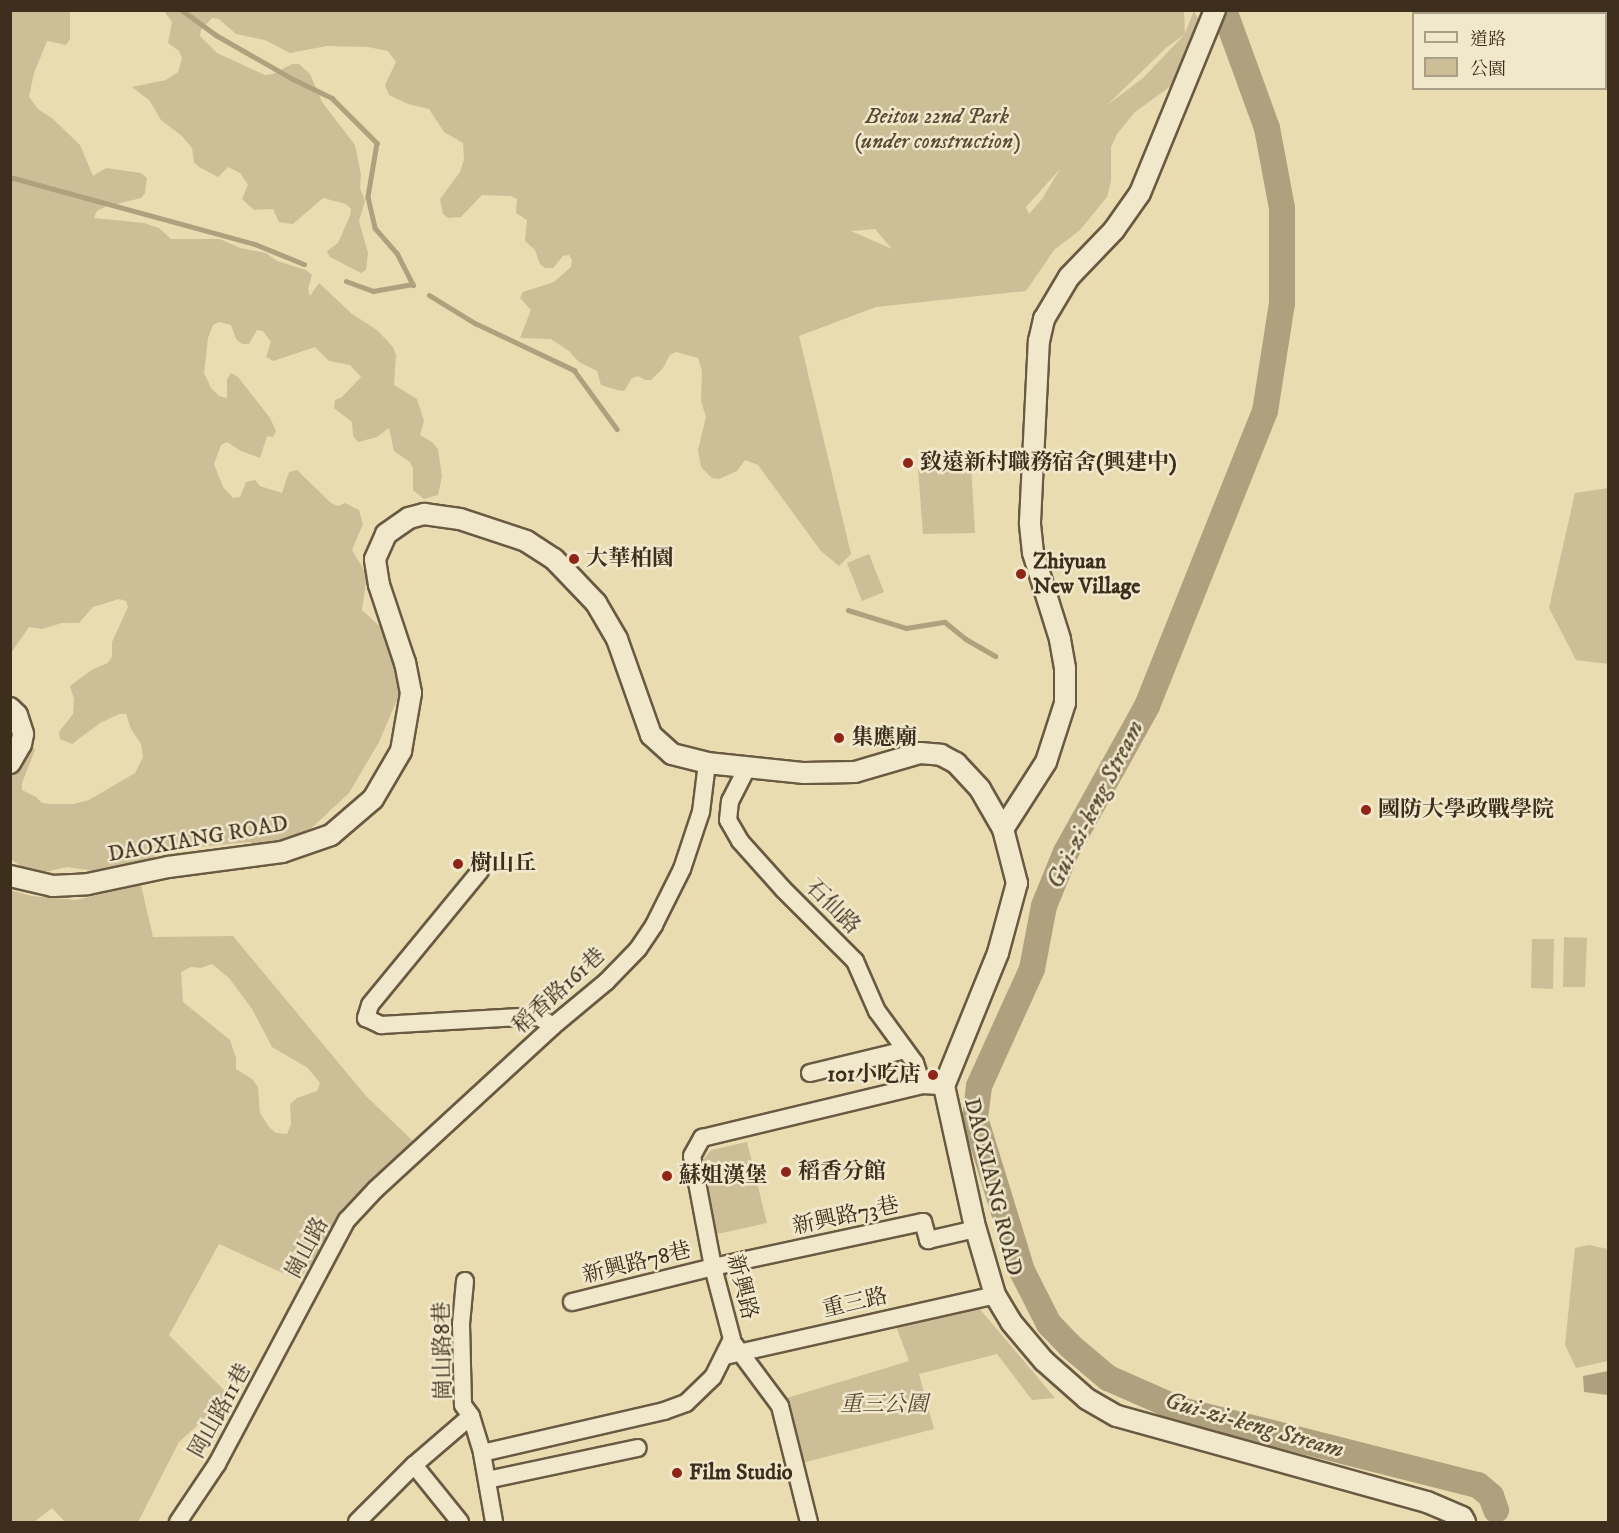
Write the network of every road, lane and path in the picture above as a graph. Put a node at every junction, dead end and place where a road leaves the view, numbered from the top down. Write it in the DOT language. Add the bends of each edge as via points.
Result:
graph roads {
  1 [pos="1213,15"];
  2 [pos="10,708"];
  3 [pos="10,763"];
  4 [pos="707,763"];
  5 [pos="748,766"];
  6 [pos="1003,829"];
  7 [pos="480,871"];
  8 [pos="10,876"];
  9 [pos="553,1026"];
  10 [pos="905,1050"];
  11 [pos="810,1073"];
  12 [pos="922,1085"];
  13 [pos="944,1086"];
  14 [pos="365,1204"];
  15 [pos="976,1229"];
  16 [pos="712,1267"];
  17 [pos="465,1281"];
  18 [pos="996,1295"];
  19 [pos="572,1302"];
  20 [pos="296,1318"];
  21 [pos="732,1349"];
  22 [pos="471,1416"];
  23 [pos="638,1448"];
  24 [pos="482,1453"];
  25 [pos="414,1465"];
  26 [pos="487,1480"];
  27 [pos="178,1522"];
  28 [pos="357,1522"];
  29 [pos="460,1522"];
  30 [pos="494,1522"];
  31 [pos="809,1522"];
  32 [pos="1465,1522"];
  1 -- 6 [label="street" via="1140,193 1114,230 1069,277 1044,319 1039,341 1030,522 1033,553 1060,639 1065,703 1046,762"];
  2 -- 3 [label="street" via="17,715 23,734"];
  4 -- 5 [label="street, DAOXIANG ROAD"];
  4 -- 8 [label="street, DAOXIANG ROAD" via="672,754 651,735 617,639 596,603 554,559 526,541 460,519 424,514 386,534 375,559 378,585 405,663 411,693 401,751 373,799 354,816 331,835 282,852 168,867 70,886"];
  4 -- 9 [label="street, 稻香路161巷" via="701,813 682,869 654,925 638,949 606,982"];
  5 -- 6 [label="street, DAOXIANG ROAD" via="855,772 920,753 941,756 956,763 969,776"];
  5 -- 10 [label="street, 石仙路" via="730,801 728,820 783,888 855,961 877,1011"];
  6 -- 13 [label="street, DAOXIANG ROAD" via="1017,883 1013,905"];
  7 -- 9 [label="street" via="370,1005 366,1018 381,1025 537,1016"];
  9 -- 14 [label="street, 稻香路161巷" via="376,1189"];
  10 -- 11 [label="street"];
  10 -- 12 [label="street, 石仙路" via="915,1063"];
  12 -- 13 [label="street, 新興路"];
  12 -- 16 [label="street, 新興路" via="702,1138 692,1156"];
  13 -- 15 [label="street, DAOXIANG ROAD"];
  14 -- 20 [label="street, 崗山路" via="347,1220"];
  15 -- 16 [label="street, 新興路73巷" via="928,1240 923,1222"];
  15 -- 18 [label="street, DAOXIANG ROAD"];
  16 -- 19 [label="street, 新興路78巷"];
  16 -- 21 [label="street, 新興路"];
  17 -- 22 [label="street, 崗山路8巷" via="461,1324 463,1405"];
  18 -- 21 [label="street, 重三路"];
  18 -- 32 [label="street, DAOXIANG ROAD" via="1011,1322 1044,1361 1087,1399 1117,1416 1427,1502 1462,1517"];
  20 -- 27 [label="street, 岡山路11巷" via="217,1464"];
  21 -- 24 [label="street" via="686,1403 633,1420"];
  21 -- 31 [label="street" via="780,1406"];
  22 -- 24 [label="street, 崗山路8巷"];
  22 -- 25 [label="street"];
  23 -- 26 [label="street"];
  24 -- 26 [label="street"];
  25 -- 28 [label="street"];
  25 -- 29 [label="street"];
  26 -- 30 [label="street"];
}
